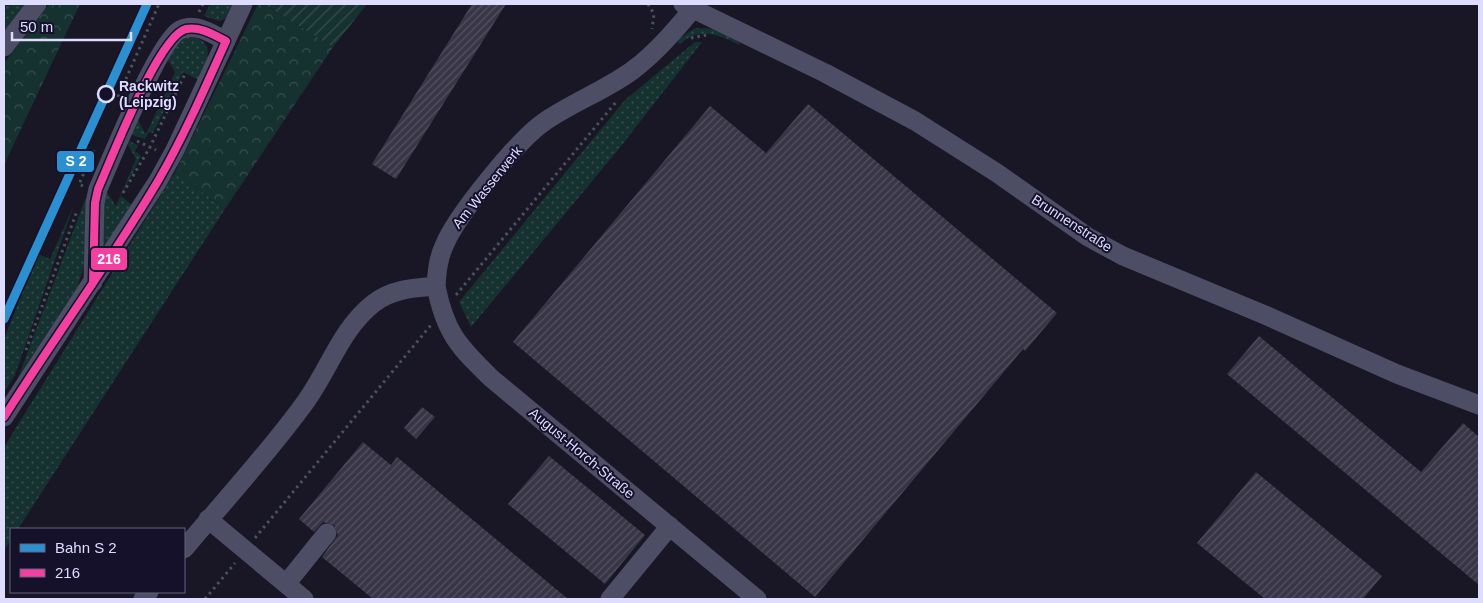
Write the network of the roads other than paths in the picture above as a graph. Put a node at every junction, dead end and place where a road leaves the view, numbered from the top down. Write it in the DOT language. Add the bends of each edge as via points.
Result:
graph roads {
  1 [pos="37,4"];
  2 [pos="243,4"];
  3 [pos="691,5"];
  4 [pos="226,41"];
  5 [pos="4,47"];
  6 [pos="93,282"];
  7 [pos="436,286"];
  8 [pos="1479,405"];
  9 [pos="4,417"];
  10 [pos="208,519"];
  11 [pos="670,526"];
  12 [pos="327,533"];
  13 [pos="185,548"];
  14 [pos="286,584"];
  15 [pos="304,599"];
  16 [pos="610,599"];
  17 [pos="757,599"];
  1 -- 5 [label="street"];
  2 -- 4 [label="street"];
  3 -- 7 [label="street, Am Wasserwerk" via="650,55 633,70 542,123 512,154 454,227 438,261"];
  3 -- 8 [label="street, Brunnenstraße" via="915,121 1088,237 1123,256 1397,374"];
  4 -- 6 [label="street" via="176,150"];
  4 -- 6 [label="street" via="190,27 173,35 157,59 98,189"];
  6 -- 9 [label="street"];
  7 -- 10 [label="street" via="389,294 352,323 320,382 301,409"];
  7 -- 11 [label="street, August-Horch-Straße" via="441,314 463,351 491,378"];
  10 -- 13 [label="street"];
  10 -- 14 [label="street"];
  11 -- 16 [label="street"];
  11 -- 17 [label="street, August-Horch-Straße"];
  12 -- 14 [label="street"];
  14 -- 15 [label="street"];
}
